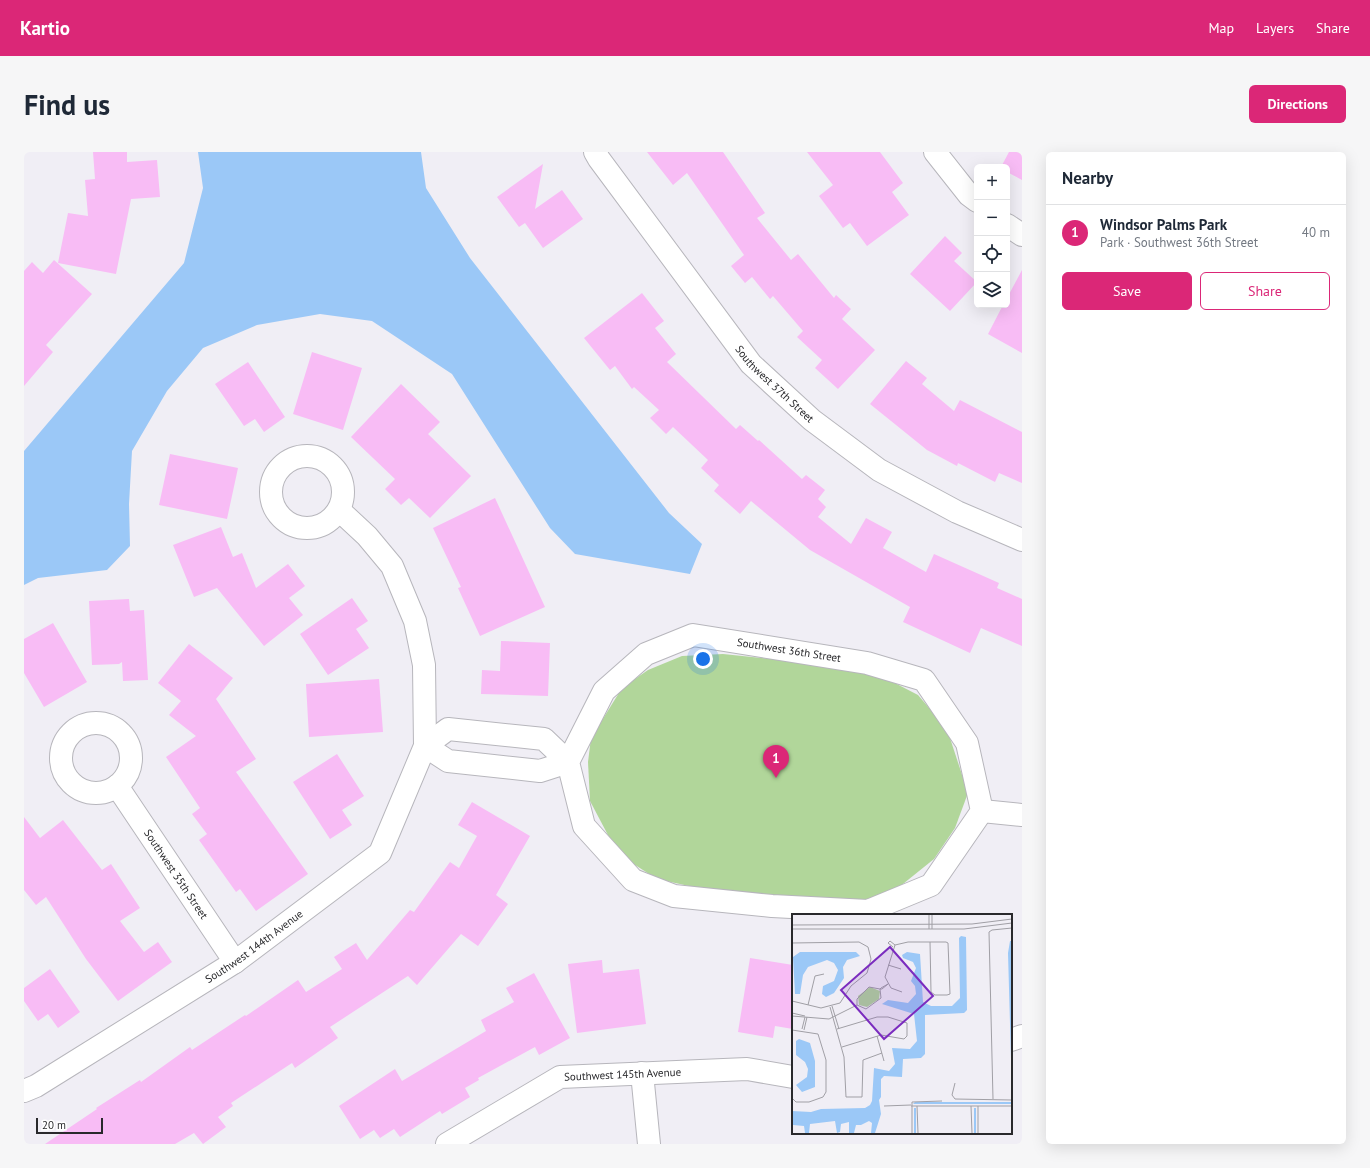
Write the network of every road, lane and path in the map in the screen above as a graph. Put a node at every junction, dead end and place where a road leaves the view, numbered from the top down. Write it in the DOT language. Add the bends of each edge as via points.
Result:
graph roads {
  1 [pos="595,152"];
  2 [pos="935,152"];
  3 [pos="976,200"];
  4 [pos="1010,228"];
  5 [pos="1022,235"];
  6 [pos="339,510"];
  7 [pos="1022,540"];
  8 [pos="424,746"];
  9 [pos="568,762"];
  10 [pos="117,786"];
  11 [pos="982,811"];
  12 [pos="1022,815"];
  13 [pos="235,962"];
  14 [pos="1022,1036"];
  15 [pos="1012,1040"];
  16 [pos="642,1073"];
  17 [pos="792,1076"];
  18 [pos="24,1091"];
  19 [pos="447,1144"];
  20 [pos="649,1144"];
  1 -- 7 [label="street, Southwest 37th Street" via="751,364 812,420 879,470 957,512"];
  2 -- 3 [label="street"];
  4 -- 5 [label="street"];
  6 -- 8 [label="street" via="367,536 392,566 415,621 424,664"];
  8 -- 9 [label="street" via="448,761 540,771"];
  8 -- 9 [label="street" via="448,729 544,739"];
  8 -- 13 [label="street, Southwest 144th Avenue" via="380,852"];
  9 -- 11 [label="street" via="584,826 633,880 674,896 772,906 868,911 931,885"];
  9 -- 11 [label="street, Southwest 36th Street" via="604,691 646,654 693,635 867,663 924,680 967,743"];
  10 -- 13 [label="street, Southwest 35th Street"];
  11 -- 12 [label="street"];
  13 -- 18 [label="street, Southwest 144th Avenue"];
  14 -- 15 [label="street"];
  16 -- 17 [label="street, Southwest 145th Avenue" via="747,1069"];
  16 -- 19 [label="street, Southwest 145th Avenue" via="560,1077"];
  16 -- 20 [label="street"];
}
